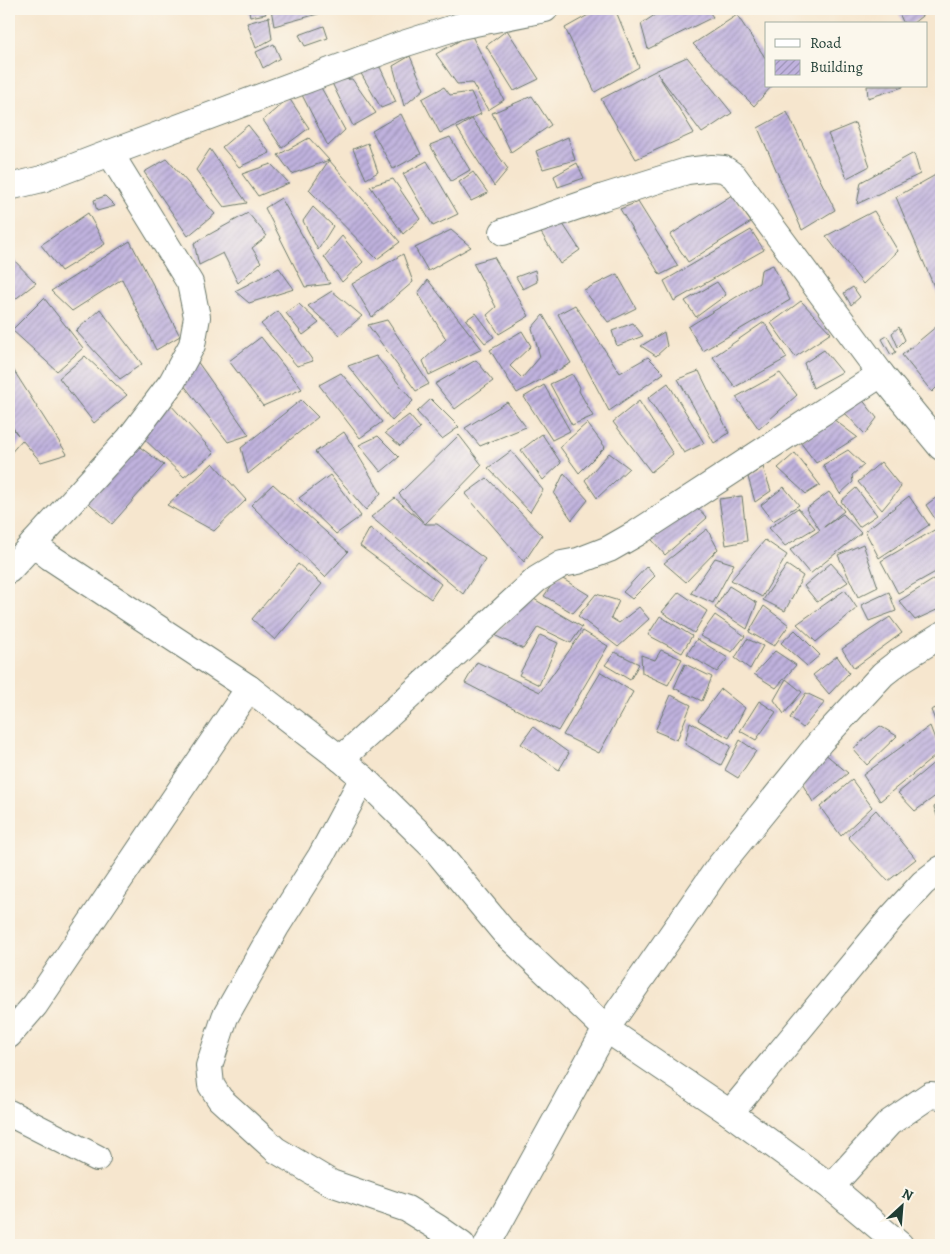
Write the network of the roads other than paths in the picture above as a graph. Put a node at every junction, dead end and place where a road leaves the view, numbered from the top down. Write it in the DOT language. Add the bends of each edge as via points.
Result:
graph roads {
  1 [pos="544,9"];
  2 [pos="110,153"];
  3 [pos="9,187"];
  4 [pos="503,232"];
  5 [pos="881,374"];
  6 [pos="941,446"];
  7 [pos="33,544"];
  8 [pos="9,570"];
  9 [pos="941,635"];
  10 [pos="249,688"];
  11 [pos="341,759"];
  12 [pos="363,778"];
  13 [pos="941,868"];
  14 [pos="606,1029"];
  15 [pos="9,1035"];
  16 [pos="941,1096"];
  17 [pos="9,1113"];
  18 [pos="730,1113"];
  19 [pos="97,1158"];
  20 [pos="831,1187"];
  21 [pos="462,1245"];
  22 [pos="487,1245"];
  23 [pos="900,1245"];
  1 -- 2 [label="street" via="460,26 400,44"];
  2 -- 3 [label="street" via="42,179"];
  2 -- 7 [label="street" via="190,283 197,317 192,345 172,382 121,448"];
  4 -- 5 [label="street" via="687,171 724,169 734,176"];
  5 -- 6 [label="street"];
  5 -- 11 [label="street" via="637,533 609,549 562,564 537,579"];
  7 -- 8 [label="street"];
  7 -- 10 [label="street"];
  9 -- 14 [label="street" via="883,674 820,742 718,868"];
  10 -- 11 [label="street"];
  10 -- 15 [label="street" via="35,1005"];
  11 -- 12 [label="street"];
  12 -- 14 [label="street" via="436,850 504,932"];
  12 -- 21 [label="street" via="321,856 225,1017 210,1066 210,1085 220,1099 276,1150 331,1183 407,1209"];
  13 -- 18 [label="street" via="891,918"];
  14 -- 18 [label="street"];
  14 -- 22 [label="street"];
  16 -- 20 [label="street" via="930,1095 889,1123"];
  17 -- 19 [label="street"];
  18 -- 20 [label="street"];
  20 -- 23 [label="street"];
}
